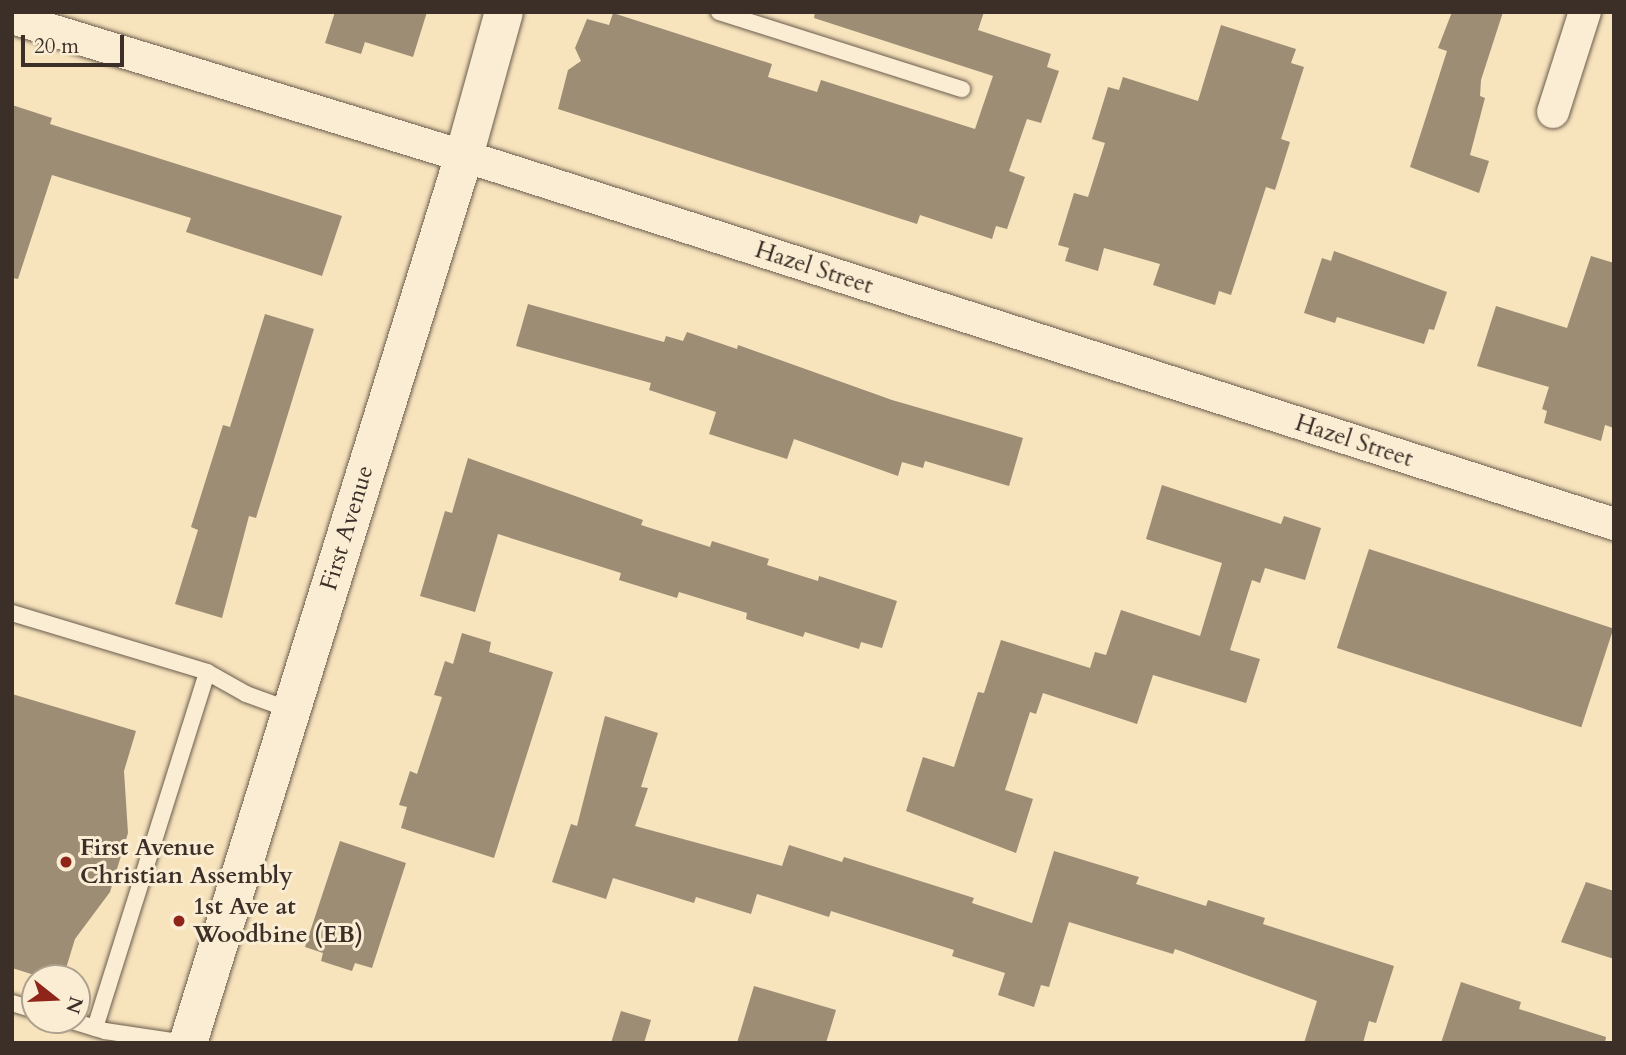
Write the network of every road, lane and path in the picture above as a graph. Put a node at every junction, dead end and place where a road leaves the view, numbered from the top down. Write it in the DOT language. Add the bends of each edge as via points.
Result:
graph roads {
  1 [pos="504,12"];
  2 [pos="719,12"];
  3 [pos="1585,12"];
  4 [pos="12,18"];
  5 [pos="962,89"];
  6 [pos="1553,112"];
  7 [pos="464,156"];
  8 [pos="1614,524"];
  9 [pos="12,613"];
  10 [pos="206,672"];
  11 [pos="290,710"];
  12 [pos="91,1027"];
  13 [pos="95,1028"];
  14 [pos="187,1043"];
  1 -- 7 [label="street, First Avenue"];
  2 -- 5 [label="lane"];
  3 -- 6 [label="street"];
  4 -- 7 [label="street, Hazel Street"];
  7 -- 8 [label="street, Hazel Street"];
  7 -- 11 [label="street, First Avenue"];
  9 -- 10 [label="lane"];
  10 -- 11 [label="lane" via="246,694"];
  10 -- 13 [label="lane"];
  11 -- 14 [label="street, First Avenue"];
  12 -- 13 [label="lane"];
  13 -- 14 [label="lane"];
}
